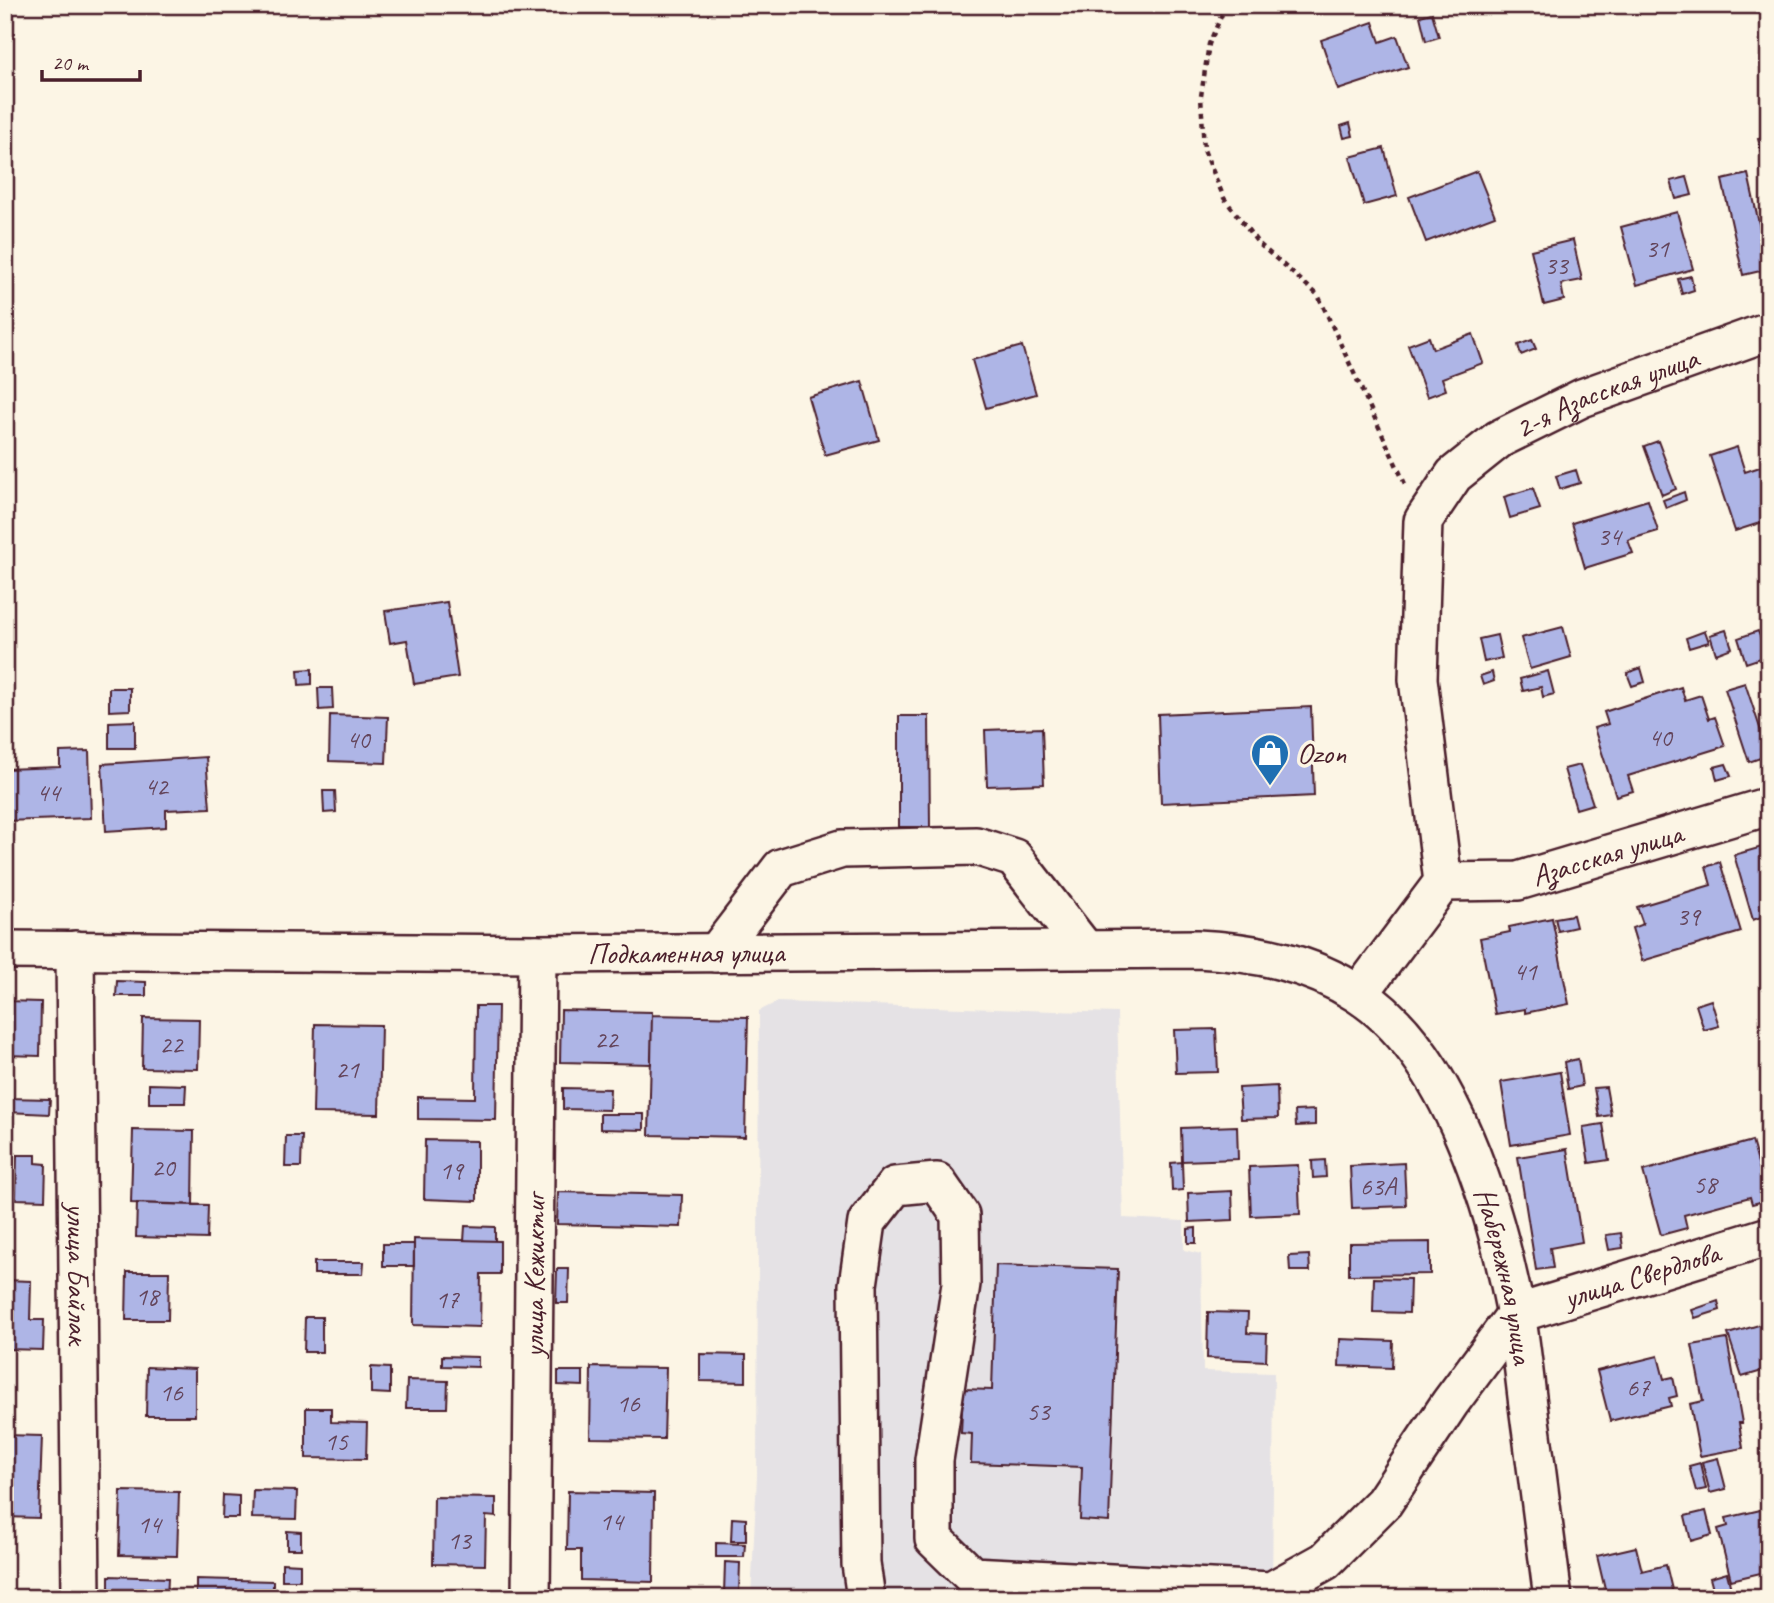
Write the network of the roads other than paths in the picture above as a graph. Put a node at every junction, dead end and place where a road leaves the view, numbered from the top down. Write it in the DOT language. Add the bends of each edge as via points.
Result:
graph roads {
  1 [pos="1769,331"];
  2 [pos="1769,806"];
  3 [pos="1443,882"];
  4 [pos="1084,948"];
  5 [pos="5,950"];
  6 [pos="75,950"];
  7 [pos="716,953"];
  8 [pos="537,954"];
  9 [pos="1359,994"];
  10 [pos="1769,1236"];
  11 [pos="1516,1314"];
  12 [pos="973,1587"];
  13 [pos="1280,1595"];
  14 [pos="81,1598"];
  15 [pos="531,1598"];
  16 [pos="866,1598"];
  17 [pos="1553,1598"];
  1 -- 3 [label="street, 2-я Азасская улица" via="1582,398 1499,439 1454,475 1423,521 1418,679"];
  2 -- 3 [label="street, Азасская улица" via="1518,881"];
  3 -- 9 [label="street"];
  4 -- 7 [label="street, Подкаменная улица"];
  4 -- 7 [label="street" via="1014,859 976,846 842,849 781,868"];
  4 -- 9 [label="street, Подкаменная улица" via="1239,951 1305,967"];
  5 -- 6 [label="street, Подкаменная улица"];
  6 -- 8 [label="street, Подкаменная улица"];
  6 -- 14 [label="street, улица Байлак"];
  7 -- 8 [label="street, Подкаменная улица"];
  8 -- 15 [label="street, улица Кежиктиг"];
  9 -- 11 [label="street, Набережная улица" via="1410,1042 1450,1106 1490,1212"];
  10 -- 11 [label="street, улица Свердлова"];
  11 -- 13 [label="street" via="1384,1502 1325,1561"];
  11 -- 17 [label="street, Набережная улица"];
  12 -- 13 [label="street"];
  12 -- 16 [label="street" via="934,1539 934,1461 961,1283 960,1215 937,1182 895,1186 867,1222 858,1285 861,1564"];
}
